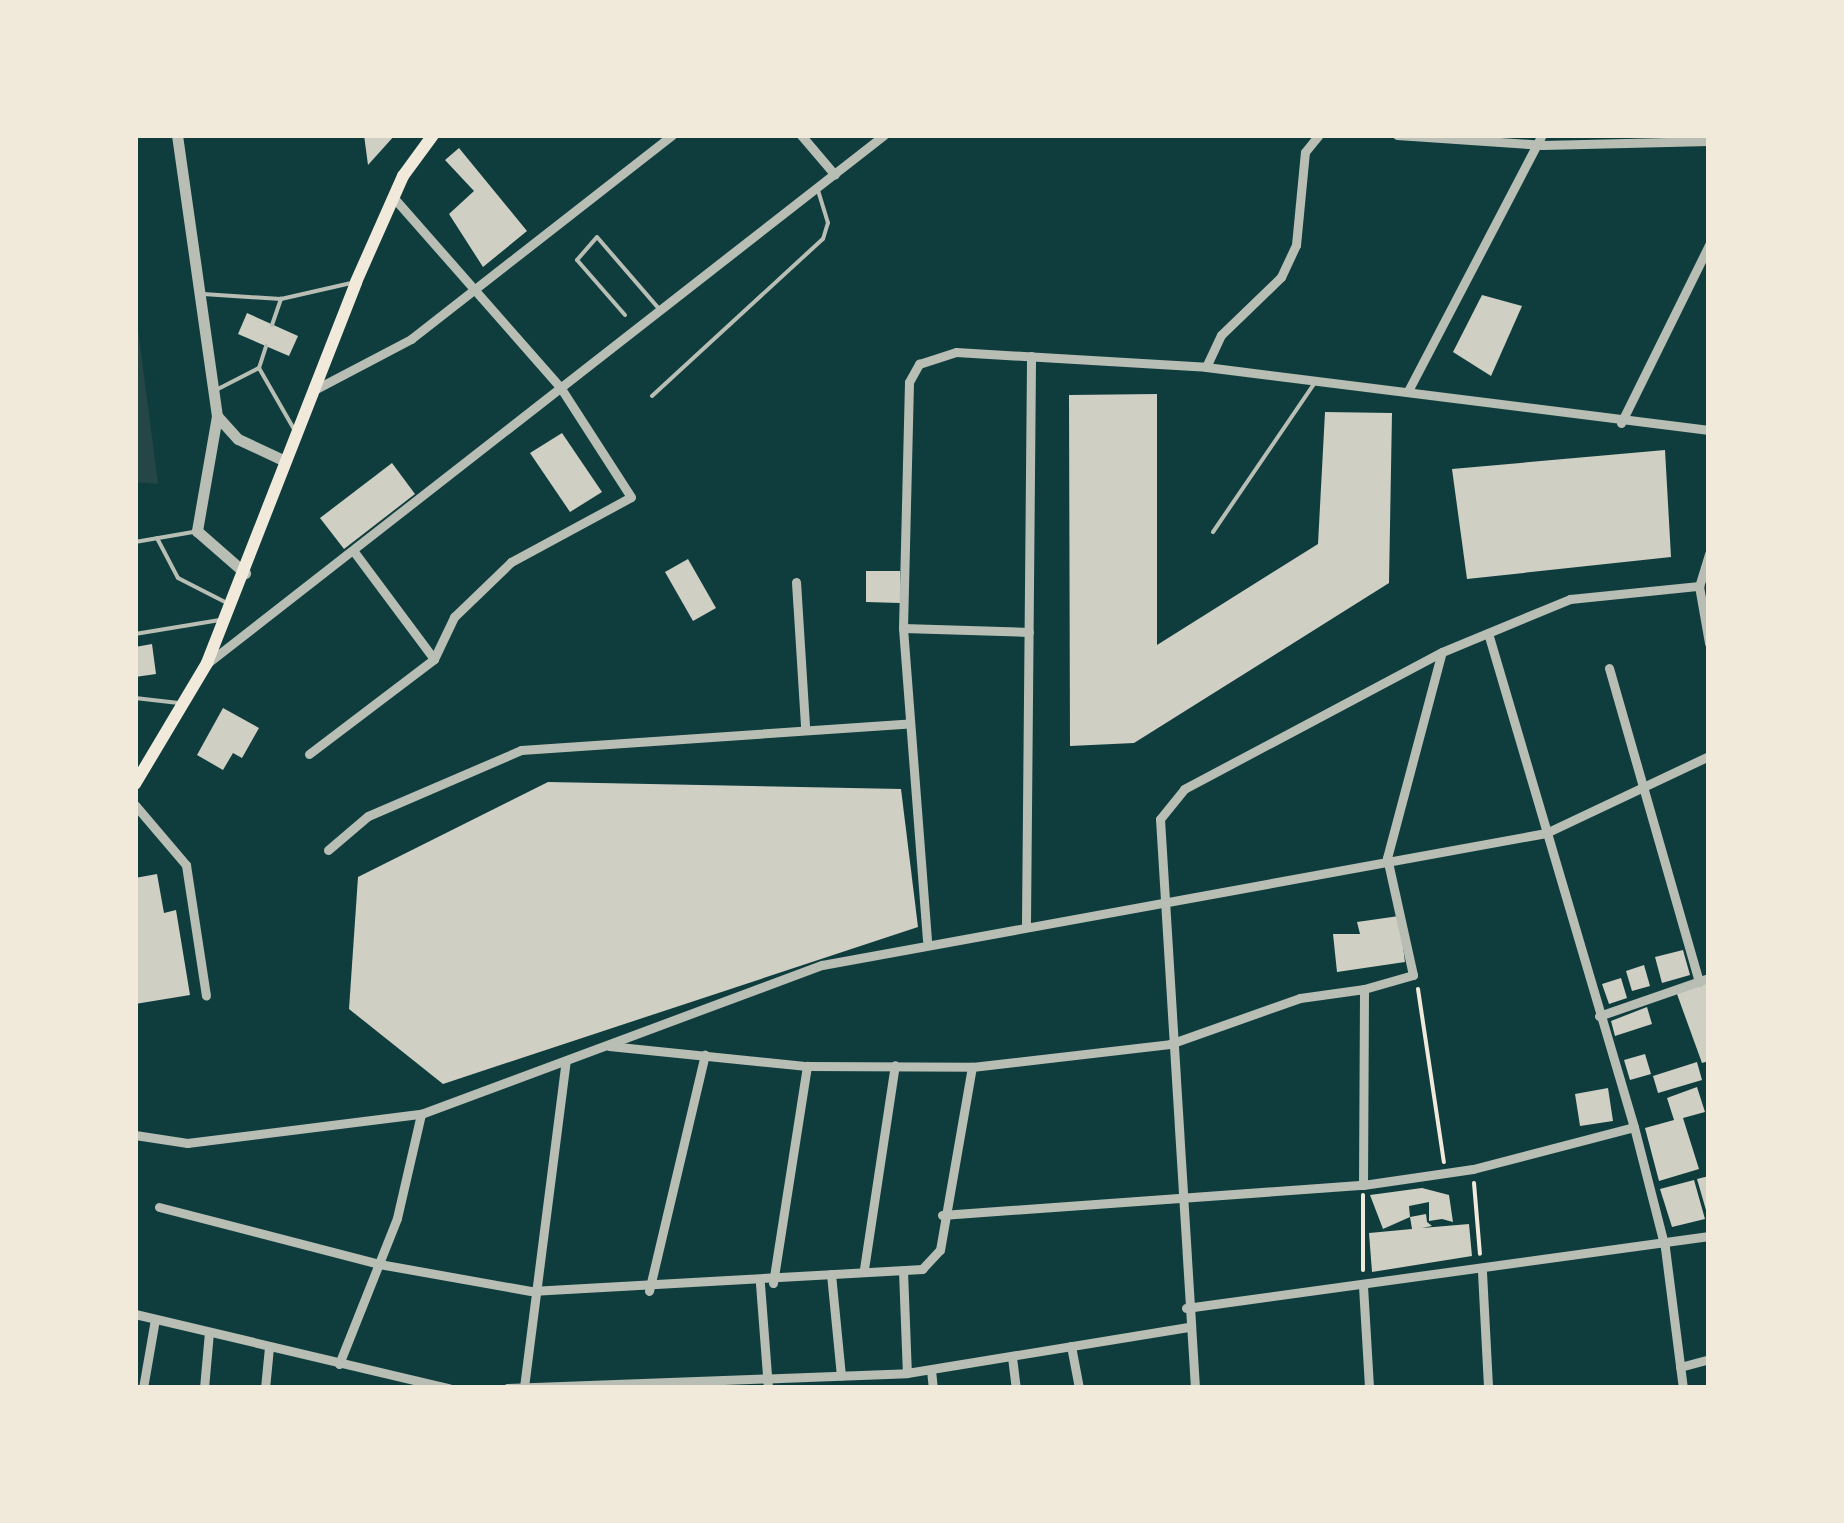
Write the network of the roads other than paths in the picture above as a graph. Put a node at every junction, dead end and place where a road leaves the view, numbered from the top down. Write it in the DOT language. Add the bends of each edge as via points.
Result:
graph roads {
  1 [pos="177,135"];
  2 [pos="433,135"];
  3 [pos="672,135"];
  4 [pos="801,135"];
  5 [pos="884,135"];
  6 [pos="1397,135"];
  7 [pos="1317,136"];
  8 [pos="1542,140"];
  9 [pos="1709,142"];
  10 [pos="834,175"];
  11 [pos="817,188"];
  12 [pos="393,197"];
  13 [pos="1709,245"];
  14 [pos="356,282"];
  15 [pos="478,291"];
  16 [pos="200,294"];
  17 [pos="281,299"];
  18 [pos="660,310"];
  19 [pos="624,315"];
  20 [pos="272,324"];
  21 [pos="266,346"];
  22 [pos="1031,356"];
  23 [pos="1206,367"];
  24 [pos="258,368"];
  25 [pos="1316,380"];
  26 [pos="560,386"];
  27 [pos="314,390"];
  28 [pos="213,391"];
  29 [pos="1408,391"];
  30 [pos="652,396"];
  31 [pos="216,416"];
  32 [pos="1621,423"];
  33 [pos="1709,430"];
  34 [pos="296,432"];
  35 [pos="285,460"];
  36 [pos="197,531"];
  37 [pos="1213,532"];
  38 [pos="157,538"];
  39 [pos="135,542"];
  40 [pos="355,553"];
  41 [pos="1709,554"];
  42 [pos="245,573"];
  43 [pos="796,582"];
  44 [pos="1699,586"];
  45 [pos="232,605"];
  46 [pos="225,620"];
  47 [pos="903,628"];
  48 [pos="1028,632"];
  49 [pos="1488,633"];
  50 [pos="135,634"];
  51 [pos="1709,643"];
  52 [pos="1442,652"];
  53 [pos="434,659"];
  54 [pos="207,663"];
  55 [pos="1610,668"];
  56 [pos="135,698"];
  57 [pos="184,704"];
  58 [pos="906,724"];
  59 [pos="805,726"];
  60 [pos="308,754"];
  61 [pos="1709,756"];
  62 [pos="135,784"];
  63 [pos="1643,787"];
  64 [pos="135,805"];
  65 [pos="1546,833"];
  66 [pos="328,850"];
  67 [pos="1386,858"];
  68 [pos="1164,901"];
  69 [pos="1026,923"];
  70 [pos="928,940"];
  71 [pos="1704,980"];
  72 [pos="1364,989"];
  73 [pos="206,995"];
  74 [pos="1599,1016"];
  75 [pos="1170,1044"];
  76 [pos="606,1046"];
  77 [pos="705,1055"];
  78 [pos="566,1061"];
  79 [pos="895,1065"];
  80 [pos="808,1066"];
  81 [pos="972,1067"];
  82 [pos="421,1114"];
  83 [pos="1634,1127"];
  84 [pos="135,1135"];
  85 [pos="1363,1185"];
  86 [pos="1180,1194"];
  87 [pos="159,1208"];
  88 [pos="942,1215"];
  89 [pos="1709,1236"];
  90 [pos="1665,1248"];
  91 [pos="379,1264"];
  92 [pos="864,1270"];
  93 [pos="902,1271"];
  94 [pos="1482,1272"];
  95 [pos="831,1274"];
  96 [pos="772,1283"];
  97 [pos="760,1284"];
  98 [pos="1363,1286"];
  99 [pos="650,1290"];
  100 [pos="531,1291"];
  101 [pos="1186,1308"];
  102 [pos="135,1314"];
  103 [pos="155,1319"];
  104 [pos="1188,1327"];
  105 [pos="208,1332"];
  106 [pos="1071,1346"];
  107 [pos="269,1347"];
  108 [pos="1012,1357"];
  109 [pos="1709,1359"];
  110 [pos="135,1363"];
  111 [pos="338,1364"];
  112 [pos="148,1365"];
  113 [pos="1680,1368"];
  114 [pos="931,1370"];
  115 [pos="907,1373"];
  116 [pos="841,1376"];
  117 [pos="768,1384"];
  118 [pos="616,1386"];
  119 [pos="689,1386"];
  120 [pos="524,1387"];
  121 [pos="544,1387"];
  122 [pos="143,1388"];
  123 [pos="204,1388"];
  124 [pos="266,1388"];
  125 [pos="449,1388"];
  126 [pos="507,1388"];
  127 [pos="932,1388"];
  128 [pos="1016,1388"];
  129 [pos="1079,1388"];
  130 [pos="1195,1388"];
  131 [pos="1369,1388"];
  132 [pos="1488,1388"];
  133 [pos="1683,1388"];
  1 -- 16 [label="street"];
  2 -- 12 [label="main road"];
  3 -- 15 [label="street"];
  4 -- 10 [label="street"];
  5 -- 10 [label="street"];
  6 -- 8 [label="street"];
  7 -- 23 [label="street" via="1281,276 1221,335"];
  8 -- 9 [label="street"];
  8 -- 29 [label="street"];
  10 -- 11 [label="street"];
  11 -- 18 [label="street"];
  11 -- 30 [label="lane" via="823,239"];
  12 -- 14 [label="main road"];
  12 -- 15 [label="street"];
  13 -- 32 [label="street"];
  14 -- 17 [label="lane"];
  14 -- 27 [label="main road"];
  15 -- 26 [label="street"];
  15 -- 27 [label="street" via="354,374"];
  16 -- 17 [label="lane"];
  16 -- 28 [label="street"];
  17 -- 20 [label="lane"];
  18 -- 19 [label="lane" via="597,238 577,260"];
  18 -- 26 [label="street"];
  21 -- 24 [label="lane"];
  22 -- 23 [label="street"];
  22 -- 47 [label="street" via="956,352 919,364 909,382"];
  22 -- 48 [label="street"];
  23 -- 25 [label="street"];
  24 -- 28 [label="lane"];
  24 -- 34 [label="lane"];
  25 -- 29 [label="street"];
  25 -- 37 [label="lane"];
  26 -- 40 [label="street"];
  26 -- 53 [label="street" via="631,487 626,505 510,562 472,594"];
  27 -- 34 [label="main road"];
  28 -- 31 [label="street"];
  29 -- 32 [label="street"];
  31 -- 35 [label="street" via="238,439"];
  31 -- 36 [label="street"];
  32 -- 33 [label="street"];
  34 -- 35 [label="main road"];
  35 -- 42 [label="main road"];
  36 -- 38 [label="lane"];
  36 -- 42 [label="street"];
  38 -- 39 [label="lane"];
  38 -- 45 [label="lane" via="178,578"];
  40 -- 53 [label="street"];
  40 -- 54 [label="street"];
  41 -- 44 [label="street"];
  42 -- 45 [label="main road"];
  43 -- 59 [label="street"];
  44 -- 49 [label="street" via="1570,600"];
  44 -- 51 [label="street"];
  45 -- 46 [label="main road"];
  46 -- 50 [label="lane"];
  46 -- 54 [label="main road"];
  47 -- 48 [label="street"];
  47 -- 58 [label="street"];
  48 -- 69 [label="street"];
  49 -- 52 [label="street"];
  49 -- 65 [label="street"];
  52 -- 67 [label="street"];
  52 -- 68 [label="street" via="1171,799 1160,819"];
  53 -- 60 [label="street"];
  54 -- 57 [label="main road"];
  55 -- 63 [label="street"];
  56 -- 57 [label="lane"];
  57 -- 62 [label="main road"];
  58 -- 59 [label="street"];
  58 -- 70 [label="street"];
  59 -- 66 [label="street" via="521,750 368,816"];
  61 -- 63 [label="street"];
  63 -- 65 [label="street"];
  63 -- 71 [label="street"];
  64 -- 73 [label="street" via="186,865"];
  65 -- 67 [label="street"];
  65 -- 74 [label="street"];
  67 -- 68 [label="street"];
  67 -- 72 [label="street" via="1414,975"];
  68 -- 69 [label="street"];
  68 -- 75 [label="street"];
  69 -- 70 [label="street"];
  70 -- 76 [label="street" via="822,966"];
  71 -- 74 [label="street"];
  72 -- 75 [label="street" via="1300,998"];
  72 -- 85 [label="street"];
  74 -- 83 [label="street"];
  75 -- 81 [label="street"];
  75 -- 86 [label="street"];
  76 -- 77 [label="street"];
  76 -- 78 [label="street"];
  77 -- 80 [label="street"];
  77 -- 99 [label="street"];
  78 -- 82 [label="street"];
  78 -- 100 [label="street"];
  79 -- 80 [label="street"];
  79 -- 81 [label="street"];
  79 -- 92 [label="street"];
  80 -- 96 [label="street"];
  81 -- 88 [label="street"];
  82 -- 84 [label="street" via="187,1143"];
  82 -- 91 [label="street" via="413,1170"];
  83 -- 85 [label="street" via="1473,1168"];
  83 -- 90 [label="street"];
  85 -- 86 [label="street"];
  86 -- 88 [label="street"];
  86 -- 101 [label="street"];
  87 -- 91 [label="street"];
  88 -- 93 [label="street" via="933,1263"];
  89 -- 90 [label="street"];
  90 -- 94 [label="street"];
  90 -- 113 [label="street"];
  91 -- 100 [label="street"];
  91 -- 111 [label="street"];
  92 -- 93 [label="street"];
  92 -- 95 [label="street"];
  93 -- 115 [label="street"];
  94 -- 98 [label="street"];
  94 -- 132 [label="street"];
  95 -- 96 [label="street"];
  95 -- 116 [label="street"];
  96 -- 97 [label="street"];
  97 -- 99 [label="street"];
  97 -- 117 [label="street"];
  98 -- 101 [label="street"];
  98 -- 131 [label="street"];
  99 -- 100 [label="street"];
  100 -- 120 [label="street"];
  101 -- 104 [label="street"];
  102 -- 103 [label="street"];
  103 -- 105 [label="street"];
  103 -- 112 [label="street"];
  104 -- 106 [label="street"];
  104 -- 130 [label="street"];
  105 -- 107 [label="street"];
  105 -- 123 [label="street"];
  106 -- 108 [label="street"];
  106 -- 129 [label="street"];
  107 -- 111 [label="street"];
  107 -- 124 [label="street"];
  108 -- 114 [label="street"];
  108 -- 128 [label="street"];
  109 -- 113 [label="street"];
  110 -- 112 [label="street"];
  111 -- 125 [label="street"];
  112 -- 122 [label="street"];
  113 -- 133 [label="street"];
  114 -- 115 [label="street"];
  114 -- 127 [label="street"];
  115 -- 116 [label="street"];
  116 -- 117 [label="street"];
  117 -- 119 [label="street"];
  118 -- 119 [label="street"];
  118 -- 121 [label="street"];
  120 -- 121 [label="street"];
  120 -- 126 [label="street"];
}
